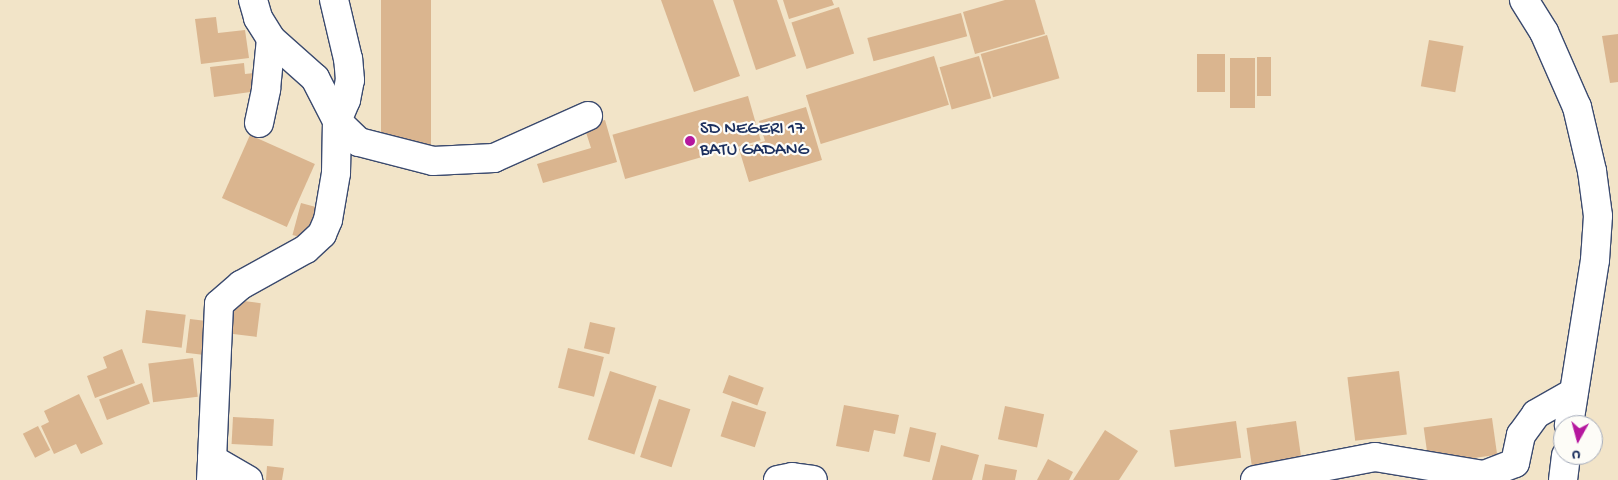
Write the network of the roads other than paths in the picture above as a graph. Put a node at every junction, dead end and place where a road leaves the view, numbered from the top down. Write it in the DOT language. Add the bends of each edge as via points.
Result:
graph roads {
  1 [pos="253,0"];
  2 [pos="334,0"];
  3 [pos="1524,0"];
  4 [pos="270,39"];
  5 [pos="588,116"];
  6 [pos="337,121"];
  7 [pos="259,123"];
  8 [pos="1571,411"];
  9 [pos="1565,465"];
  10 [pos="211,470"];
  11 [pos="248,480"];
  12 [pos="778,480"];
  13 [pos="813,480"];
  14 [pos="1255,480"];
  15 [pos="1563,480"];
  1 -- 4 [label="street" via="258,18"];
  2 -- 6 [label="street" via="350,80"];
  3 -- 8 [label="street" via="1544,32 1577,107 1592,171 1598,216"];
  4 -- 6 [label="street" via="315,78"];
  4 -- 7 [label="street" via="266,89"];
  5 -- 6 [label="street" via="494,158 433,161 358,142"];
  6 -- 10 [label="street" via="333,200 322,234 306,249 241,285 219,304"];
  8 -- 14 [label="street" via="1536,414 1522,435 1515,463 1484,475 1375,457"];
  9 -- 15 [label="street"];
  10 -- 11 [label="street"];
  12 -- 13 [label="street" via="792,477"];
}
